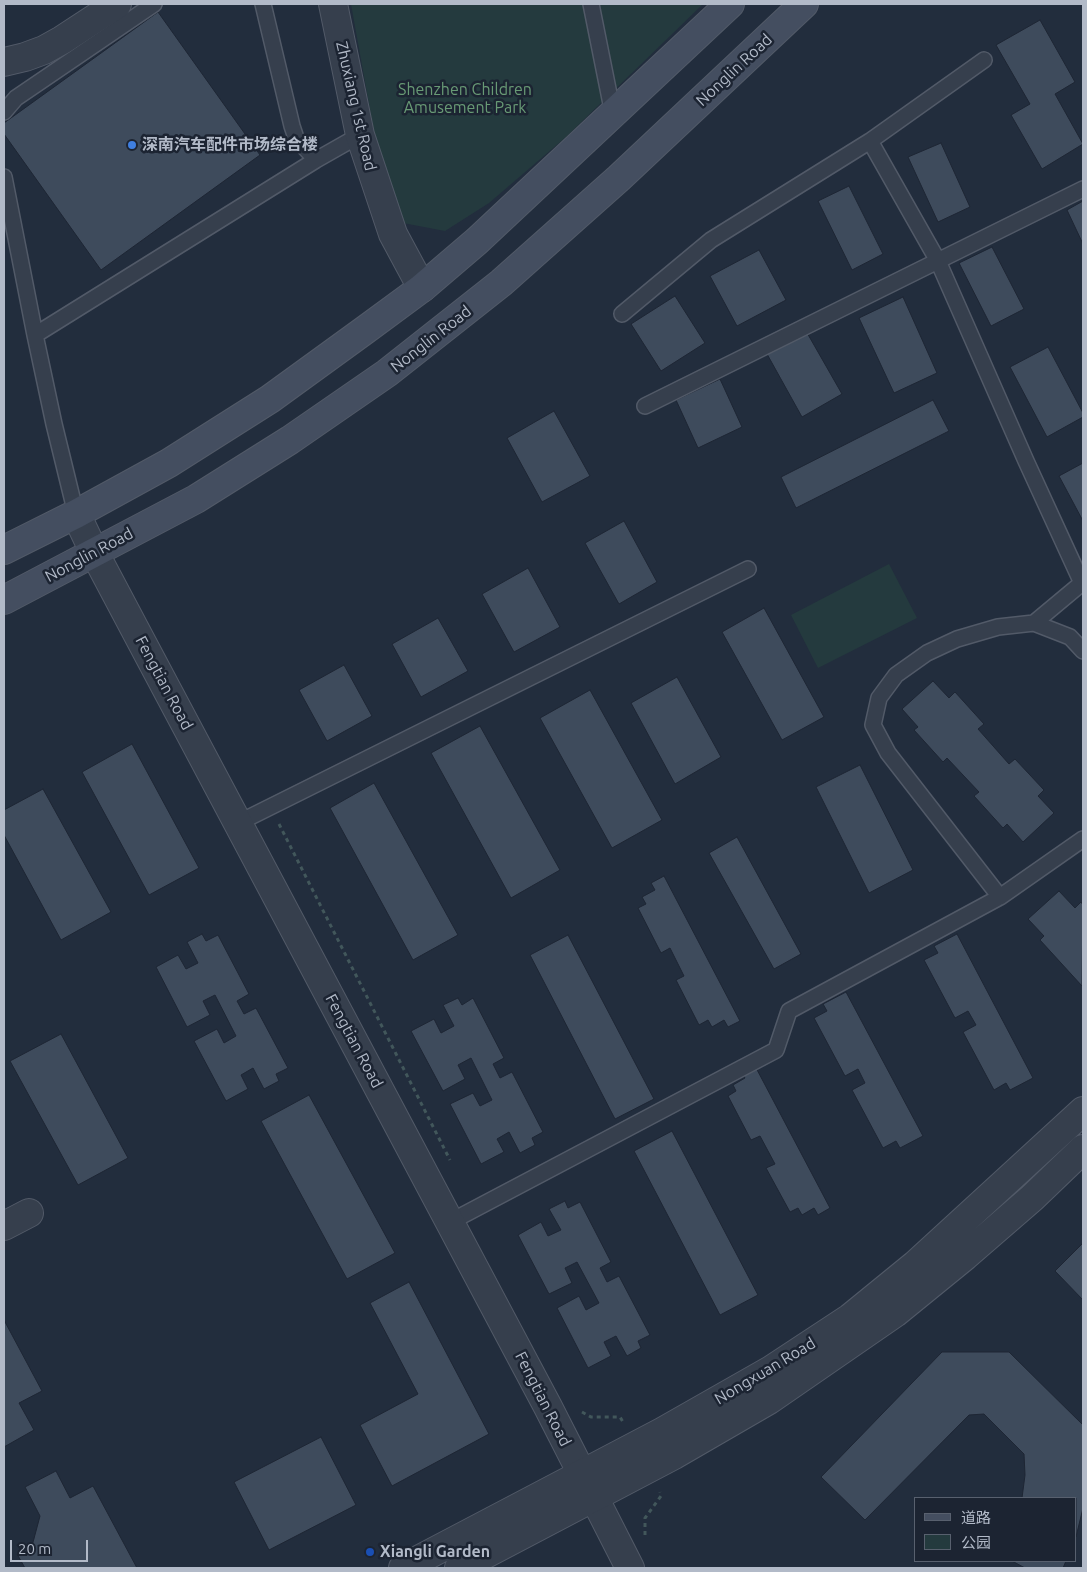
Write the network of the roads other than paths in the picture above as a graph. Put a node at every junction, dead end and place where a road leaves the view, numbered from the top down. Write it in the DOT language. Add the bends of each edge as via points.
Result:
graph roads {
  1 [pos="117,4"];
  2 [pos="154,4"];
  3 [pos="263,4"];
  4 [pos="333,4"];
  5 [pos="591,4"];
  6 [pos="730,4"];
  7 [pos="804,4"];
  8 [pos="984,60"];
  9 [pos="4,62"];
  10 [pos="4,112"];
  11 [pos="613,114"];
  12 [pos="360,135"];
  13 [pos="870,141"];
  14 [pos="316,160"];
  15 [pos="4,177"];
  16 [pos="1083,189"];
  17 [pos="938,261"];
  18 [pos="422,288"];
  19 [pos="622,314"];
  20 [pos="35,335"];
  21 [pos="645,406"];
  22 [pos="76,514"];
  23 [pos="4,550"];
  24 [pos="94,552"];
  25 [pos="748,569"];
  26 [pos="4,600"];
  27 [pos="1034,623"];
  28 [pos="1083,651"];
  29 [pos="238,823"];
  30 [pos="1083,840"];
  31 [pos="1000,897"];
  32 [pos="1083,1111"];
  33 [pos="1083,1149"];
  34 [pos="29,1213"];
  35 [pos="450,1222"];
  36 [pos="4,1226"];
  37 [pos="588,1485"];
  38 [pos="403,1568"];
  39 [pos="459,1568"];
  40 [pos="630,1568"];
  1 -- 9 [label="street" via="44,50"];
  2 -- 10 [label="lane" via="16,98"];
  3 -- 14 [label="lane" via="296,138"];
  4 -- 12 [label="street, Zhuxiang 1st Road"];
  5 -- 11 [label="lane"];
  6 -- 11 [label="main road"];
  7 -- 24 [label="main road, Nonglin Road" via="619,178 501,283 388,373 196,499"];
  8 -- 13 [label="lane"];
  11 -- 18 [label="main road"];
  12 -- 14 [label="lane"];
  12 -- 18 [label="street, Zhuxiang 1st Road" via="393,234"];
  13 -- 17 [label="lane"];
  13 -- 19 [label="lane" via="711,240"];
  14 -- 20 [label="lane"];
  15 -- 20 [label="lane"];
  16 -- 17 [label="lane"];
  17 -- 21 [label="lane"];
  17 -- 27 [label="lane" via="1082,583"];
  18 -- 22 [label="main road" via="270,399 169,464"];
  20 -- 22 [label="lane"];
  22 -- 23 [label="main road"];
  22 -- 24 [label="street, Fengtian Road"];
  24 -- 26 [label="main road, Nonglin Road"];
  24 -- 29 [label="street, Fengtian Road"];
  25 -- 29 [label="lane"];
  27 -- 28 [label="lane" via="1070,636"];
  27 -- 31 [label="lane" via="998,627 957,639 927,653 896,675 879,698 873,725 888,753"];
  29 -- 35 [label="street, Fengtian Road"];
  30 -- 31 [label="lane"];
  31 -- 35 [label="lane" via="790,1011 776,1050"];
  32 -- 37 [label="street, Nongxuan Road" via="915,1265 850,1318 771,1370 662,1432"];
  33 -- 37 [label="street, Nongxuan Road" via="966,1256 895,1313 769,1400 674,1455"];
  34 -- 36 [label="street"];
  35 -- 37 [label="street, Fengtian Road"];
  37 -- 38 [label="street, Nongxuan Road"];
  37 -- 39 [label="street, Nongxuan Road"];
  37 -- 40 [label="street, Fengtian Road"];
}
